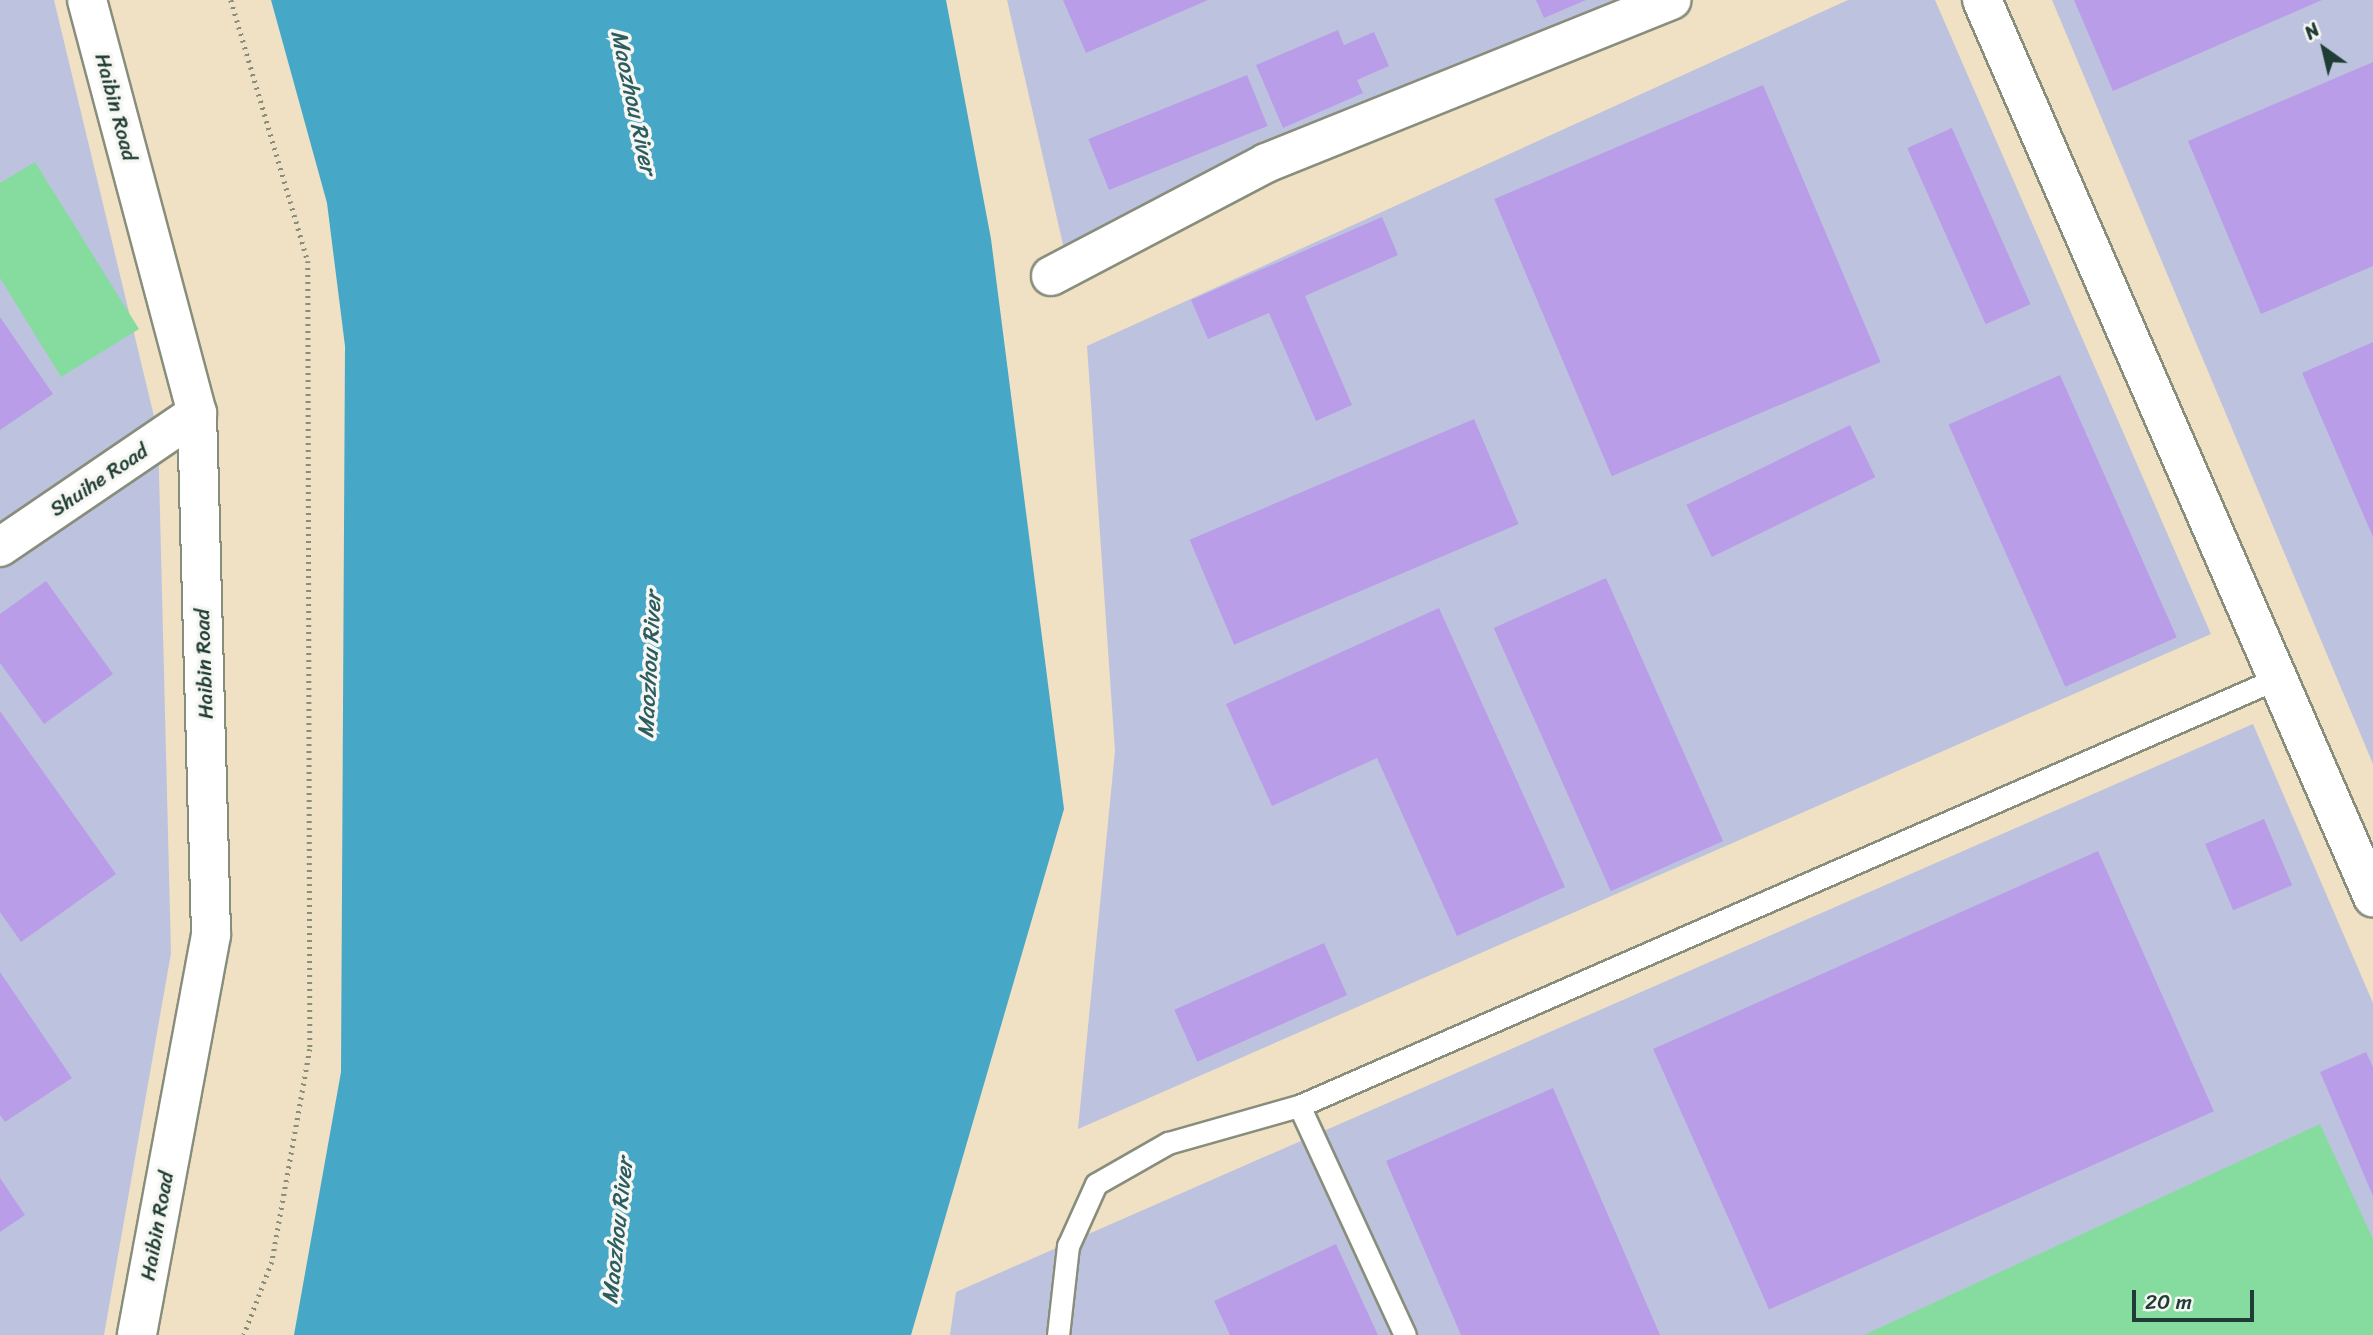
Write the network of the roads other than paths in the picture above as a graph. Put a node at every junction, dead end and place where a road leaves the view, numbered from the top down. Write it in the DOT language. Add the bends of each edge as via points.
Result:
graph roads {
  1 [pos="87,0"];
  2 [pos="1671,0"];
  3 [pos="1982,0"];
  4 [pos="1051,276"];
  5 [pos="197,413"];
  6 [pos="0,547"];
  7 [pos="2278,678"];
  8 [pos="2373,897"];
  9 [pos="1300,1106"];
  10 [pos="137,1335"];
  11 [pos="1058,1335"];
  12 [pos="1405,1335"];
  1 -- 5 [label="street, Haibin Road"];
  2 -- 4 [label="street" via="1266,163"];
  3 -- 7 [label="street"];
  5 -- 6 [label="street, Shuihe Road"];
  5 -- 10 [label="street, Haibin Road" via="211,936"];
  7 -- 8 [label="street"];
  7 -- 9 [label="lane"];
  9 -- 11 [label="lane" via="1168,1143 1096,1184 1068,1246"];
  9 -- 12 [label="lane"];
}
